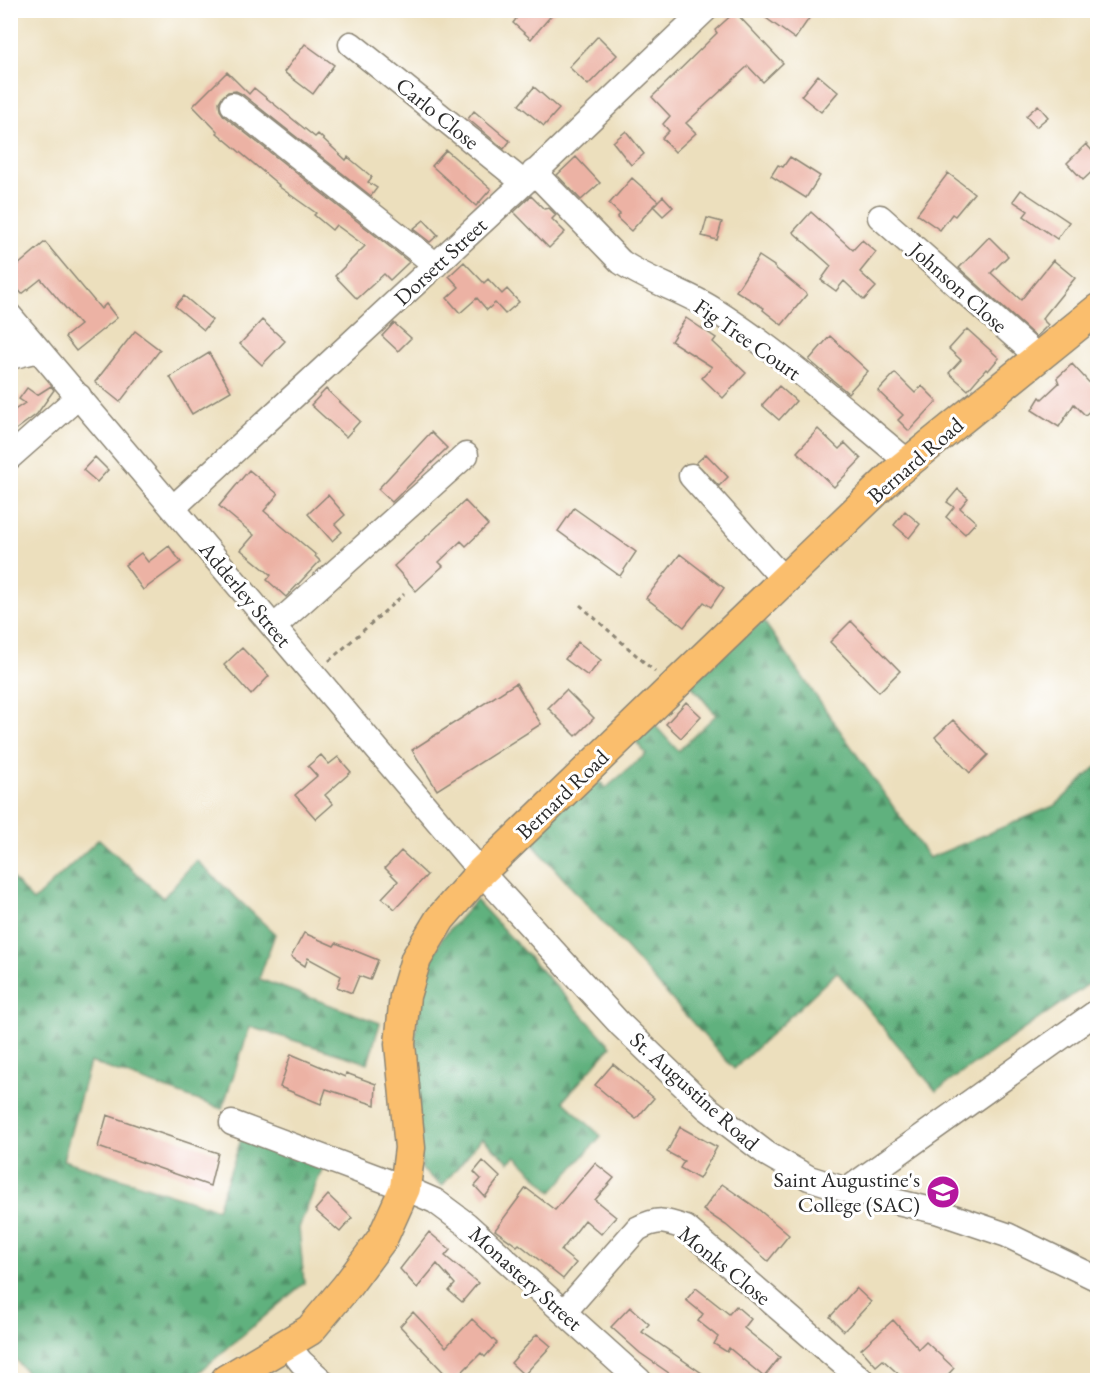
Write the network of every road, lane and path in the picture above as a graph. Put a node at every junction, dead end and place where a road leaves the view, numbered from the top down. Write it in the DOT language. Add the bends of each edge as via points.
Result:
graph roads {
  1 [pos="705,10"];
  2 [pos="351,44"];
  3 [pos="233,105"];
  4 [pos="529,177"];
  5 [pos="880,218"];
  6 [pos="436,265"];
  7 [pos="1098,309"];
  8 [pos="10,316"];
  9 [pos="39,350"];
  10 [pos="10,357"];
  11 [pos="1038,357"];
  12 [pos="79,396"];
  13 [pos="466,455"];
  14 [pos="10,457"];
  15 [pos="908,462"];
  16 [pos="691,476"];
  17 [pos="173,507"];
  18 [pos="784,580"];
  19 [pos="404,594"];
  20 [pos="580,605"];
  21 [pos="274,627"];
  22 [pos="314,674"];
  23 [pos="672,688"];
  24 [pos="481,872"];
  25 [pos="1098,1011"];
  26 [pos="232,1123"];
  27 [pos="405,1188"];
  28 [pos="847,1190"];
  29 [pos="1098,1279"];
  30 [pos="565,1311"];
  31 [pos="287,1344"];
  32 [pos="226,1380"];
  33 [pos="321,1380"];
  34 [pos="639,1380"];
  35 [pos="862,1380"];
  1 -- 4 [label="street, Dorsett Street"];
  2 -- 4 [label="street, Carlo Close"];
  3 -- 6 [label="street"];
  4 -- 6 [label="street, Dorsett Street"];
  4 -- 15 [label="street, Fig Tree Court" via="621,262 730,321 774,352"];
  5 -- 11 [label="street, Johnson Close"];
  6 -- 17 [label="street, Dorsett Street"];
  7 -- 11 [label="main road, Bernard Road"];
  8 -- 9 [label="street, Adderley Street"];
  9 -- 10 [label="street"];
  9 -- 12 [label="street, Adderley Street"];
  11 -- 15 [label="main road, Bernard Road"];
  12 -- 14 [label="street"];
  12 -- 17 [label="street, Adderley Street"];
  13 -- 21 [label="street"];
  15 -- 18 [label="main road, Bernard Road"];
  16 -- 18 [label="street"];
  17 -- 21 [label="street, Adderley Street"];
  18 -- 23 [label="main road, Bernard Road"];
  19 -- 22 [label="path"];
  20 -- 23 [label="path"];
  21 -- 22 [label="street, Adderley Street"];
  22 -- 24 [label="street, Adderley Street"];
  23 -- 24 [label="main road, Bernard Road"];
  24 -- 27 [label="main road, Bernard Road" via="440,919 416,959 405,996 400,1044 410,1148"];
  24 -- 28 [label="street, St. Augustine Road" via="620,1024 707,1108 767,1154 808,1178"];
  25 -- 28 [label="street"];
  26 -- 27 [label="street, Monastery Street"];
  27 -- 30 [label="street, Monastery Street" via="435,1201 466,1224"];
  27 -- 31 [label="main road, Bernard Road" via="382,1239 347,1286 310,1330"];
  28 -- 29 [label="street, St. Augustine Road" via="936,1211 1007,1235"];
  30 -- 34 [label="street, Monastery Street"];
  30 -- 35 [label="street, Monks Close" via="637,1229 652,1221 665,1220 686,1228"];
  31 -- 32 [label="main road, Bernard Road"];
  31 -- 33 [label="street"];
}
